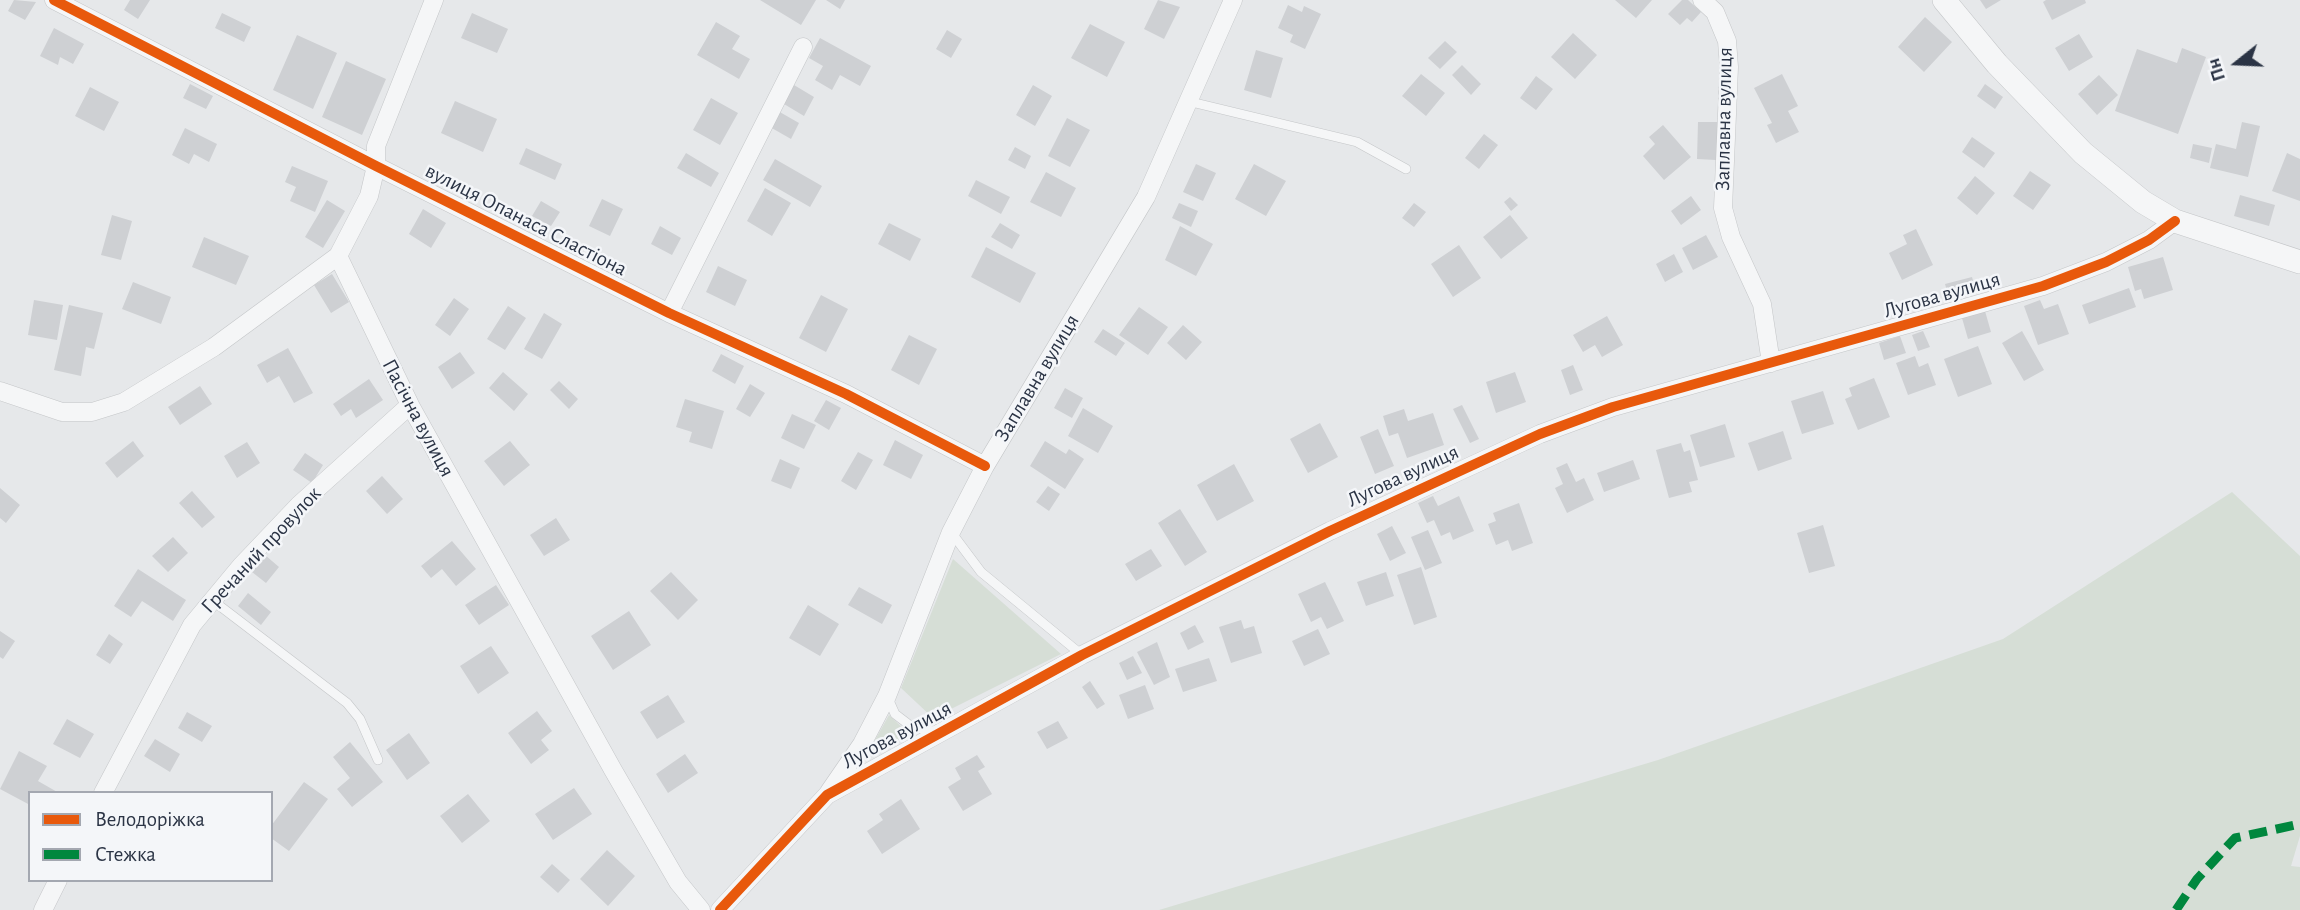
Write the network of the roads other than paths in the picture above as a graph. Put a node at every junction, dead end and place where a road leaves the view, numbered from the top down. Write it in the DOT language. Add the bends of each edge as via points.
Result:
graph roads {
  1 [pos="54,0"];
  2 [pos="434,0"];
  3 [pos="1233,0"];
  4 [pos="1702,0"];
  5 [pos="1944,0"];
  6 [pos="803,47"];
  7 [pos="1187,101"];
  8 [pos="376,166"];
  9 [pos="1406,169"];
  10 [pos="2175,221"];
  11 [pos="338,256"];
  12 [pos="2292,260"];
  13 [pos="669,313"];
  14 [pos="1771,363"];
  15 [pos="0,391"];
  16 [pos="410,405"];
  17 [pos="985,466"];
  18 [pos="951,532"];
  19 [pos="212,600"];
  20 [pos="1082,655"];
  21 [pos="887,696"];
  22 [pos="943,733"];
  23 [pos="378,760"];
  24 [pos="104,791"];
  25 [pos="827,795"];
  26 [pos="57,882"];
  27 [pos="43,910"];
  28 [pos="701,910"];
  29 [pos="720,910"];
  1 -- 8 [label="street, вулиця Опанаса Сластіона"];
  2 -- 8 [label="street" via="376,146"];
  3 -- 7 [label="street, Заплавна вулиця"];
  4 -- 14 [label="street, Заплавна вулиця" via="1715,12 1727,41 1723,208 1731,237 1762,304"];
  5 -- 10 [label="street" via="1997,64 2083,153 2143,202"];
  6 -- 13 [label="street"];
  7 -- 9 [label="lane" via="1357,142"];
  7 -- 17 [label="street, Заплавна вулиця" via="1146,197"];
  8 -- 11 [label="street" via="369,196"];
  8 -- 13 [label="street, вулиця Опанаса Сластіона"];
  10 -- 12 [label="street"];
  10 -- 14 [label="street, Лугова вулиця" via="2106,262 2043,286"];
  11 -- 15 [label="street" via="214,348 124,402 92,412 62,412"];
  11 -- 16 [label="street, Пасічна вулиця"];
  13 -- 17 [label="street, вулиця Опанаса Сластіона" via="846,394"];
  14 -- 20 [label="street, Лугова вулиця" via="1613,407 1540,434 1330,531"];
  16 -- 19 [label="street, Гречаний провулок" via="299,505"];
  16 -- 28 [label="street, Пасічна вулиця" via="613,770 678,882"];
  17 -- 18 [label="street, Заплавна вулиця"];
  18 -- 20 [label="lane" via="981,572"];
  18 -- 21 [label="street, Заплавна вулиця"];
  19 -- 23 [label="lane" via="347,703 360,719"];
  19 -- 24 [label="street, Гречаний провулок" via="186,637"];
  20 -- 22 [label="street, Лугова вулиця"];
  21 -- 22 [label="lane" via="895,713 912,727"];
  21 -- 25 [label="street, Заплавна вулиця"];
  22 -- 25 [label="street, Лугова вулиця"];
  25 -- 29 [label="street, Лугова вулиця"];
  26 -- 27 [label="street"];
}
